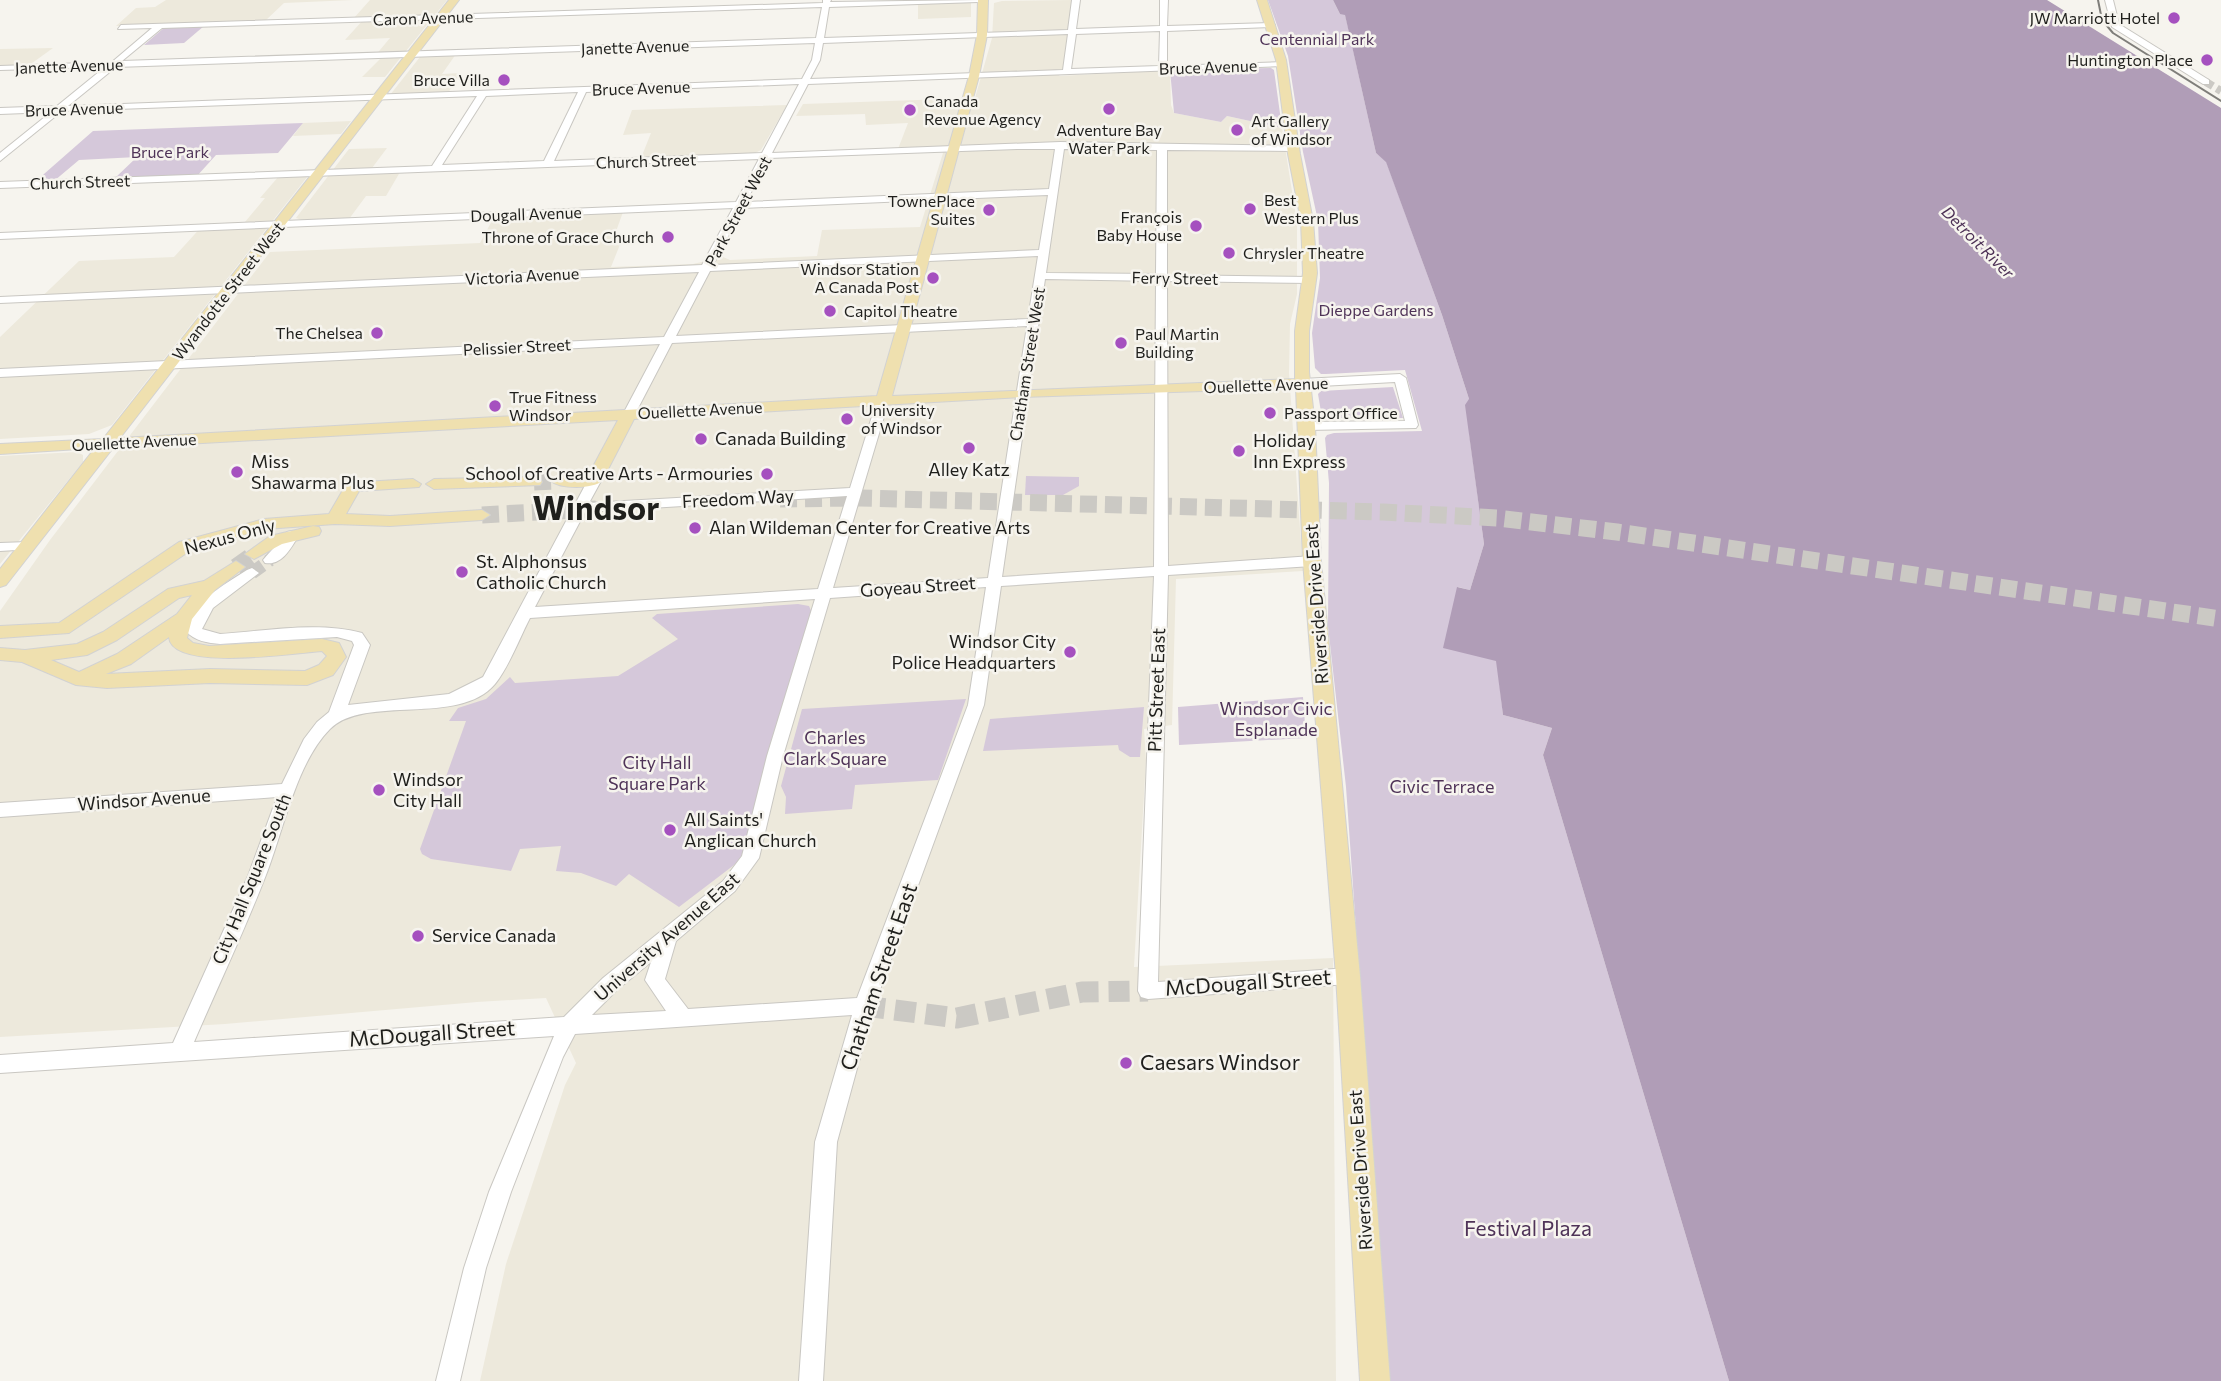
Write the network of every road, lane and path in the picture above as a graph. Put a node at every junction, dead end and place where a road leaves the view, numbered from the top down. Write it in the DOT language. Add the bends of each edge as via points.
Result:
graph roads {
  1 [pos="454,0"];
  2 [pos="980,0"];
  3 [pos="1076,0"];
  4 [pos="1164,0"];
  5 [pos="1262,0"];
  6 [pos="2109,0"];
  7 [pos="826,2"];
  8 [pos="441,17"];
  9 [pos="1271,25"];
  10 [pos="160,26"];
  11 [pos="121,27"];
  12 [pos="1164,29"];
  13 [pos="1072,32"];
  14 [pos="982,35"];
  15 [pos="820,40"];
  16 [pos="412,54"];
  17 [pos="1282,64"];
  18 [pos="113,65"];
  19 [pos="0,68"];
  20 [pos="1163,68"];
  21 [pos="1067,72"];
  22 [pos="974,76"];
  23 [pos="805,82"];
  24 [pos="2206,82"];
  25 [pos="583,90"];
  26 [pos="483,94"];
  27 [pos="378,97"];
  28 [pos="59,109"];
  29 [pos="0,111"];
  30 [pos="1060,145"];
  31 [pos="1162,146"];
  32 [pos="1293,148"];
  33 [pos="954,149"];
  34 [pos="766,156"];
  35 [pos="0,158"];
  36 [pos="547,165"];
  37 [pos="435,169"];
  38 [pos="319,173"];
  39 [pos="0,185"];
  40 [pos="1053,192"];
  41 [pos="940,197"];
  42 [pos="741,205"];
  43 [pos="279,225"];
  44 [pos="0,236"];
  45 [pos="1044,253"];
  46 [pos="923,258"];
  47 [pos="707,268"];
  48 [pos="1041,276"];
  49 [pos="1161,277"];
  50 [pos="1309,280"];
  51 [pos="229,290"];
  52 [pos="0,300"];
  53 [pos="1033,322"];
  54 [pos="903,327"];
  55 [pos="670,339"];
  56 [pos="171,364"];
  57 [pos="0,373"];
  58 [pos="1302,383"];
  59 [pos="1161,389"];
  60 [pos="1022,393"];
  61 [pos="883,400"];
  62 [pos="629,414"];
  63 [pos="1307,426"];
  64 [pos="109,444"];
  65 [pos="0,449"];
  66 [pos="559,481"];
  67 [pos="594,481"];
  68 [pos="534,482"];
  69 [pos="413,484"];
  70 [pos="435,484"];
  71 [pos="854,492"];
  72 [pos="580,508"];
  73 [pos="482,515"];
  74 [pos="335,519"];
  75 [pos="390,521"];
  76 [pos="28,545"];
  77 [pos="0,547"];
  78 [pos="262,557"];
  79 [pos="1312,562"];
  80 [pos="244,570"];
  81 [pos="1161,571"];
  82 [pos="0,581"];
  83 [pos="993,582"];
  84 [pos="209,586"];
  85 [pos="824,593"];
  86 [pos="525,613"];
  87 [pos="183,618"];
  88 [pos="0,632"];
  89 [pos="0,654"];
  90 [pos="25,656"];
  91 [pos="76,678"];
  92 [pos="337,715"];
  93 [pos="288,790"];
  94 [pos="0,810"];
  95 [pos="668,936"];
  96 [pos="1348,976"];
  97 [pos="1147,991"];
  98 [pos="864,1006"];
  99 [pos="682,1017"];
  100 [pos="570,1025"];
  101 [pos="180,1051"];
  102 [pos="0,1064"];
  103 [pos="448,1381"];
  104 [pos="811,1381"];
  105 [pos="1375,1381"];
  1 -- 8 [label="main road, Wyandotte Street West"];
  2 -- 7 [label="street, Caron Avenue"];
  2 -- 14 [label="main road"];
  3 -- 13 [label="street"];
  4 -- 12 [label="street"];
  5 -- 9 [label="main road, Riverside Drive East"];
  6 -- 24 [label="street" via="2115,24"];
  7 -- 8 [label="street, Caron Avenue"];
  7 -- 15 [label="street, Park Street West"];
  8 -- 10 [label="street, Caron Avenue"];
  8 -- 16 [label="main road, Wyandotte Street West"];
  9 -- 12 [label="street, Janette Avenue"];
  9 -- 17 [label="main road, Riverside Drive East"];
  10 -- 11 [label="street, Caron Avenue"];
  10 -- 18 [label="street"];
  12 -- 13 [label="street, Janette Avenue"];
  12 -- 20 [label="street"];
  13 -- 14 [label="street, Janette Avenue"];
  13 -- 21 [label="street"];
  14 -- 15 [label="street, Janette Avenue"];
  14 -- 22 [label="main road"];
  15 -- 16 [label="street, Janette Avenue"];
  15 -- 23 [label="street, Park Street West"];
  16 -- 18 [label="street, Janette Avenue"];
  16 -- 27 [label="main road, Wyandotte Street West"];
  17 -- 20 [label="street, Bruce Avenue"];
  17 -- 32 [label="main road, Riverside Drive East"];
  18 -- 19 [label="street, Janette Avenue"];
  18 -- 28 [label="street"];
  20 -- 21 [label="street, Bruce Avenue"];
  21 -- 22 [label="street, Bruce Avenue"];
  22 -- 23 [label="street, Bruce Avenue"];
  22 -- 33 [label="main road"];
  23 -- 25 [label="street, Bruce Avenue"];
  23 -- 34 [label="street, Park Street West"];
  25 -- 26 [label="street, Bruce Avenue"];
  25 -- 36 [label="street"];
  26 -- 27 [label="street, Bruce Avenue"];
  26 -- 37 [label="street"];
  27 -- 28 [label="street, Bruce Avenue"];
  27 -- 38 [label="main road, Wyandotte Street West"];
  28 -- 29 [label="street, Bruce Avenue"];
  28 -- 35 [label="street"];
  30 -- 31 [label="street, Church Street"];
  30 -- 33 [label="street, Church Street"];
  30 -- 40 [label="street, Chatham Street West"];
  31 -- 32 [label="street, Church Street"];
  31 -- 49 [label="street, Pitt Street East"];
  32 -- 50 [label="main road, Riverside Drive East" via="1307,220"];
  33 -- 34 [label="street, Church Street"];
  33 -- 41 [label="main road"];
  34 -- 36 [label="street, Church Street"];
  34 -- 42 [label="street, Park Street West"];
  36 -- 37 [label="street, Church Street"];
  37 -- 38 [label="street, Church Street"];
  38 -- 39 [label="street, Church Street"];
  38 -- 43 [label="main road, Wyandotte Street West"];
  40 -- 41 [label="street, Dougall Avenue"];
  40 -- 45 [label="street, Chatham Street West"];
  41 -- 42 [label="street, Dougall Avenue"];
  41 -- 46 [label="main road"];
  42 -- 43 [label="street, Dougall Avenue"];
  42 -- 47 [label="street, Park Street West"];
  43 -- 44 [label="street, Dougall Avenue"];
  43 -- 51 [label="main road, Wyandotte Street West"];
  45 -- 46 [label="street, Victoria Avenue"];
  45 -- 48 [label="street, Chatham Street West"];
  46 -- 47 [label="street, Victoria Avenue"];
  46 -- 54 [label="main road"];
  47 -- 51 [label="street, Victoria Avenue"];
  47 -- 55 [label="street, Park Street West"];
  48 -- 49 [label="street, Ferry Street"];
  48 -- 53 [label="street, Chatham Street West"];
  49 -- 50 [label="street, Ferry Street"];
  49 -- 59 [label="street, Pitt Street East"];
  50 -- 58 [label="main road, Riverside Drive East" via="1301,331"];
  51 -- 52 [label="street, Victoria Avenue"];
  51 -- 56 [label="main road, Wyandotte Street West"];
  53 -- 54 [label="street, Pelissier Street"];
  53 -- 60 [label="street, Chatham Street West"];
  54 -- 55 [label="street, Pelissier Street"];
  54 -- 61 [label="main road"];
  55 -- 56 [label="street, Pelissier Street"];
  55 -- 62 [label="street, Park Street West"];
  56 -- 57 [label="street, Pelissier Street"];
  56 -- 64 [label="main road, Wyandotte Street West"];
  58 -- 59 [label="main road, Ouellette Avenue"];
  58 -- 63 [label="main road, Riverside Drive East"];
  58 -- 63 [label="street, Ouellette Avenue" via="1399,378 1412,425"];
  59 -- 60 [label="main road, Ouellette Avenue"];
  59 -- 81 [label="street, Pitt Street East"];
  60 -- 61 [label="main road, Ouellette Avenue"];
  60 -- 83 [label="street, Chatham Street West"];
  61 -- 62 [label="main road, Ouellette Avenue"];
  61 -- 71 [label="street, University Avenue East"];
  62 -- 64 [label="main road, Ouellette Avenue"];
  62 -- 67 [label="main road"];
  63 -- 79 [label="main road, Riverside Drive East"];
  64 -- 65 [label="main road, Ouellette Avenue"];
  64 -- 76 [label="main road, Wyandotte Street West"];
  66 -- 67 [label="main road"];
  67 -- 72 [label="street"];
  68 -- 70 [label="main road"];
  69 -- 74 [label="main road" via="353,486"];
  71 -- 72 [label="street, Freedom Way"];
  71 -- 85 [label="street, University Avenue East"];
  72 -- 86 [label="street"];
  73 -- 75 [label="main road"];
  74 -- 75 [label="main road, Nexus Only"];
  74 -- 88 [label="main road, Nexus Only" via="264,524 185,545 63,629"];
  75 -- 78 [label="main road" via="292,535 269,544"];
  76 -- 77 [label="street"];
  76 -- 82 [label="main road, Wyandotte Street West"];
  79 -- 81 [label="street, Goyeau Street"];
  79 -- 96 [label="main road, Riverside Drive East"];
  80 -- 84 [label="main road"];
  80 -- 92 [label="street" via="195,620 194,631 220,639 337,632 357,637 362,645"];
  81 -- 83 [label="street, Goyeau Street"];
  81 -- 97 [label="street, Pitt Street East"];
  83 -- 85 [label="street, Goyeau Street"];
  83 -- 98 [label="street, Chatham Street East" via="976,705"];
  84 -- 87 [label="main road"];
  84 -- 90 [label="main road" via="174,593 110,636 80,650"];
  85 -- 86 [label="street, Goyeau Street"];
  85 -- 95 [label="street, University Avenue East" via="750,858 729,886"];
  86 -- 92 [label="street" via="489,681 474,692 451,702"];
  87 -- 91 [label="main road" via="110,667"];
  87 -- 91 [label="main road" via="177,640 188,649 209,652 322,645 335,650 337,657 326,670 307,678"];
  89 -- 90 [label="main road"];
  90 -- 91 [label="main road"];
  92 -- 93 [label="street, City Hall Square South" via="317,731"];
  93 -- 94 [label="street, Windsor Avenue"];
  93 -- 101 [label="street, City Hall Square South" via="258,875"];
  95 -- 99 [label="street" via="655,980"];
  95 -- 100 [label="street, University Avenue East"];
  96 -- 97 [label="street, McDougall Street"];
  96 -- 105 [label="main road, Riverside Drive East"];
  98 -- 99 [label="street, McDougall Street"];
  98 -- 104 [label="street, Chatham Street East" via="826,1142"];
  99 -- 100 [label="street, McDougall Street"];
  100 -- 101 [label="street, McDougall Street"];
  100 -- 103 [label="street, University Avenue East" via="554,1054 500,1192 475,1268"];
  101 -- 102 [label="street, McDougall Street"];
}
